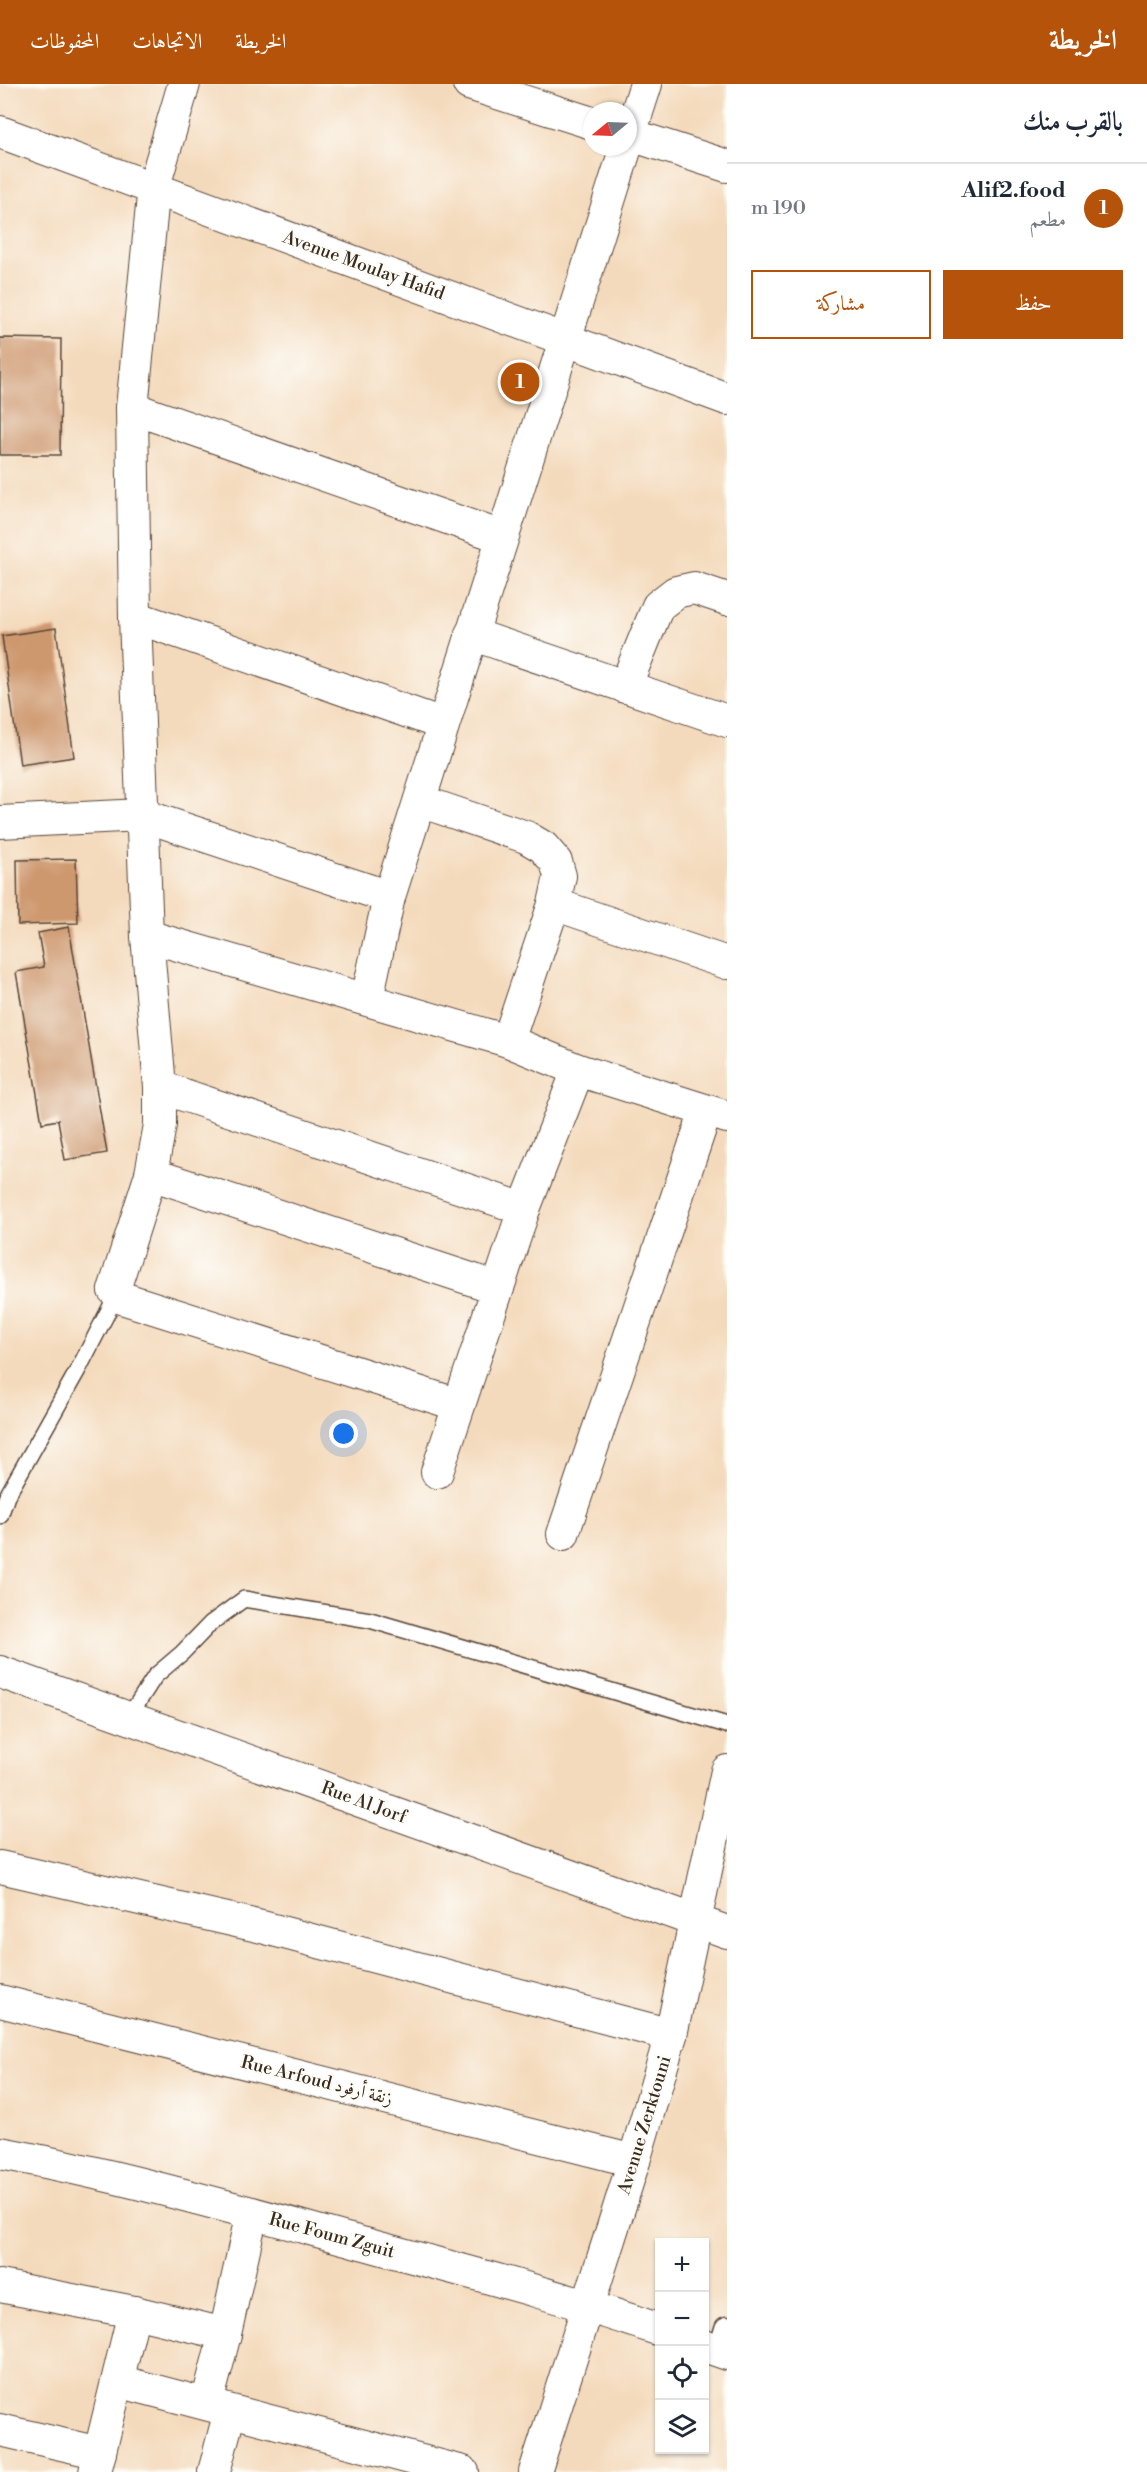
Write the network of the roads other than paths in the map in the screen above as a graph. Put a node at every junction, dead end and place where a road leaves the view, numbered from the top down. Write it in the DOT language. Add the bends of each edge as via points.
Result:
graph roads {
  1 [pos="184,84"];
  2 [pos="469,84"];
  3 [pos="646,84"];
  4 [pos="637,112"];
  5 [pos="583,120"];
  6 [pos="0,132"];
  7 [pos="637,141"];
  8 [pos="623,156"];
  9 [pos="727,166"];
  10 [pos="154,186"];
  11 [pos="564,339"];
  12 [pos="727,399"];
  13 [pos="132,408"];
  14 [pos="502,537"];
  15 [pos="727,597"];
  16 [pos="135,617"];
  17 [pos="471,634"];
  18 [pos="625,687"];
  19 [pos="727,721"];
  20 [pos="443,724"];
  21 [pos="420,801"];
  22 [pos="142,815"];
  23 [pos="0,822"];
  24 [pos="389,897"];
  25 [pos="554,904"];
  26 [pos="147,936"];
  27 [pos="727,963"];
  28 [pos="367,999"];
  29 [pos="508,1041"];
  30 [pos="578,1070"];
  31 [pos="160,1088"];
  32 [pos="716,1114"];
  33 [pos="151,1174"];
  34 [pos="524,1209"];
  35 [pos="498,1288"];
  36 [pos="117,1294"];
  37 [pos="459,1405"];
  38 [pos="437,1472"];
  39 [pos="0,1516"];
  40 [pos="564,1534"];
  41 [pos="0,1672"];
  42 [pos="128,1718"];
  43 [pos="727,1725"];
  44 [pos="727,1772"];
  45 [pos="0,1867"];
  46 [pos="695,1920"];
  47 [pos="727,1932"];
  48 [pos="0,2001"];
  49 [pos="671,2034"];
  50 [pos="0,2153"];
  51 [pos="634,2161"];
  52 [pos="252,2213"];
  53 [pos="0,2286"];
  54 [pos="588,2305"];
  55 [pos="134,2312"];
  56 [pos="655,2328"];
  57 [pos="225,2334"];
  58 [pos="118,2381"];
  59 [pos="218,2407"];
  60 [pos="0,2430"];
  61 [pos="98,2462"];
  62 [pos="214,2472"];
  63 [pos="463,2472"];
  64 [pos="535,2472"];
  1 -- 10 [label="street"];
  2 -- 5 [label="street"];
  3 -- 4 [label="street"];
  6 -- 10 [label="street, Avenue Moulay Hafid"];
  7 -- 9 [label="street"];
  8 -- 11 [label="street"];
  10 -- 11 [label="street, Avenue Moulay Hafid"];
  10 -- 13 [label="street"];
  11 -- 12 [label="street, Avenue Moulay Hafid"];
  11 -- 14 [label="street"];
  13 -- 14 [label="street"];
  13 -- 16 [label="street"];
  14 -- 17 [label="street"];
  15 -- 18 [label="street" via="694,588 676,592 658,606"];
  16 -- 20 [label="street"];
  16 -- 22 [label="street"];
  17 -- 18 [label="street"];
  17 -- 20 [label="street"];
  18 -- 19 [label="street"];
  20 -- 21 [label="street"];
  21 -- 24 [label="street"];
  21 -- 25 [label="street" via="526,837 543,847 556,862 560,876"];
  22 -- 23 [label="street"];
  22 -- 24 [label="street"];
  22 -- 26 [label="street"];
  24 -- 28 [label="street"];
  25 -- 27 [label="street"];
  25 -- 29 [label="street"];
  26 -- 28 [label="street"];
  26 -- 31 [label="street"];
  28 -- 29 [label="street"];
  29 -- 30 [label="street"];
  30 -- 32 [label="street"];
  30 -- 34 [label="street"];
  31 -- 33 [label="street" via="160,1125"];
  31 -- 34 [label="street"];
  32 -- 40 [label="street"];
  33 -- 35 [label="street"];
  33 -- 36 [label="street" via="115,1285"];
  34 -- 35 [label="street"];
  35 -- 37 [label="street"];
  36 -- 37 [label="street"];
  36 -- 39 [label="lane"];
  37 -- 38 [label="street"];
  41 -- 42 [label="street, Rue Al Jorf"];
  42 -- 43 [label="lane" via="155,1676 244,1599 370,1620"];
  42 -- 46 [label="street, Rue Al Jorf"];
  44 -- 46 [label="street, Avenue Zerktouni"];
  45 -- 49 [label="street" via="262,1927"];
  46 -- 47 [label="street, Rue Al Jorf"];
  46 -- 49 [label="street, Avenue Zerktouni"];
  48 -- 51 [label="street, Rue Arfoud زنقة أرفود"];
  49 -- 51 [label="street, Avenue Zerktouni"];
  50 -- 52 [label="street, Rue Foum Zguit"];
  51 -- 54 [label="street, Avenue Zerktouni"];
  52 -- 54 [label="street, Rue Foum Zguit"];
  52 -- 57 [label="street"];
  53 -- 55 [label="street"];
  54 -- 56 [label="street, Rue Foum Zguit"];
  54 -- 64 [label="street, Avenue Zerktouni"];
  55 -- 57 [label="street"];
  55 -- 58 [label="street"];
  57 -- 59 [label="street"];
  58 -- 59 [label="street"];
  58 -- 61 [label="street"];
  59 -- 62 [label="street"];
  59 -- 63 [label="street"];
  60 -- 61 [label="street"];
}
